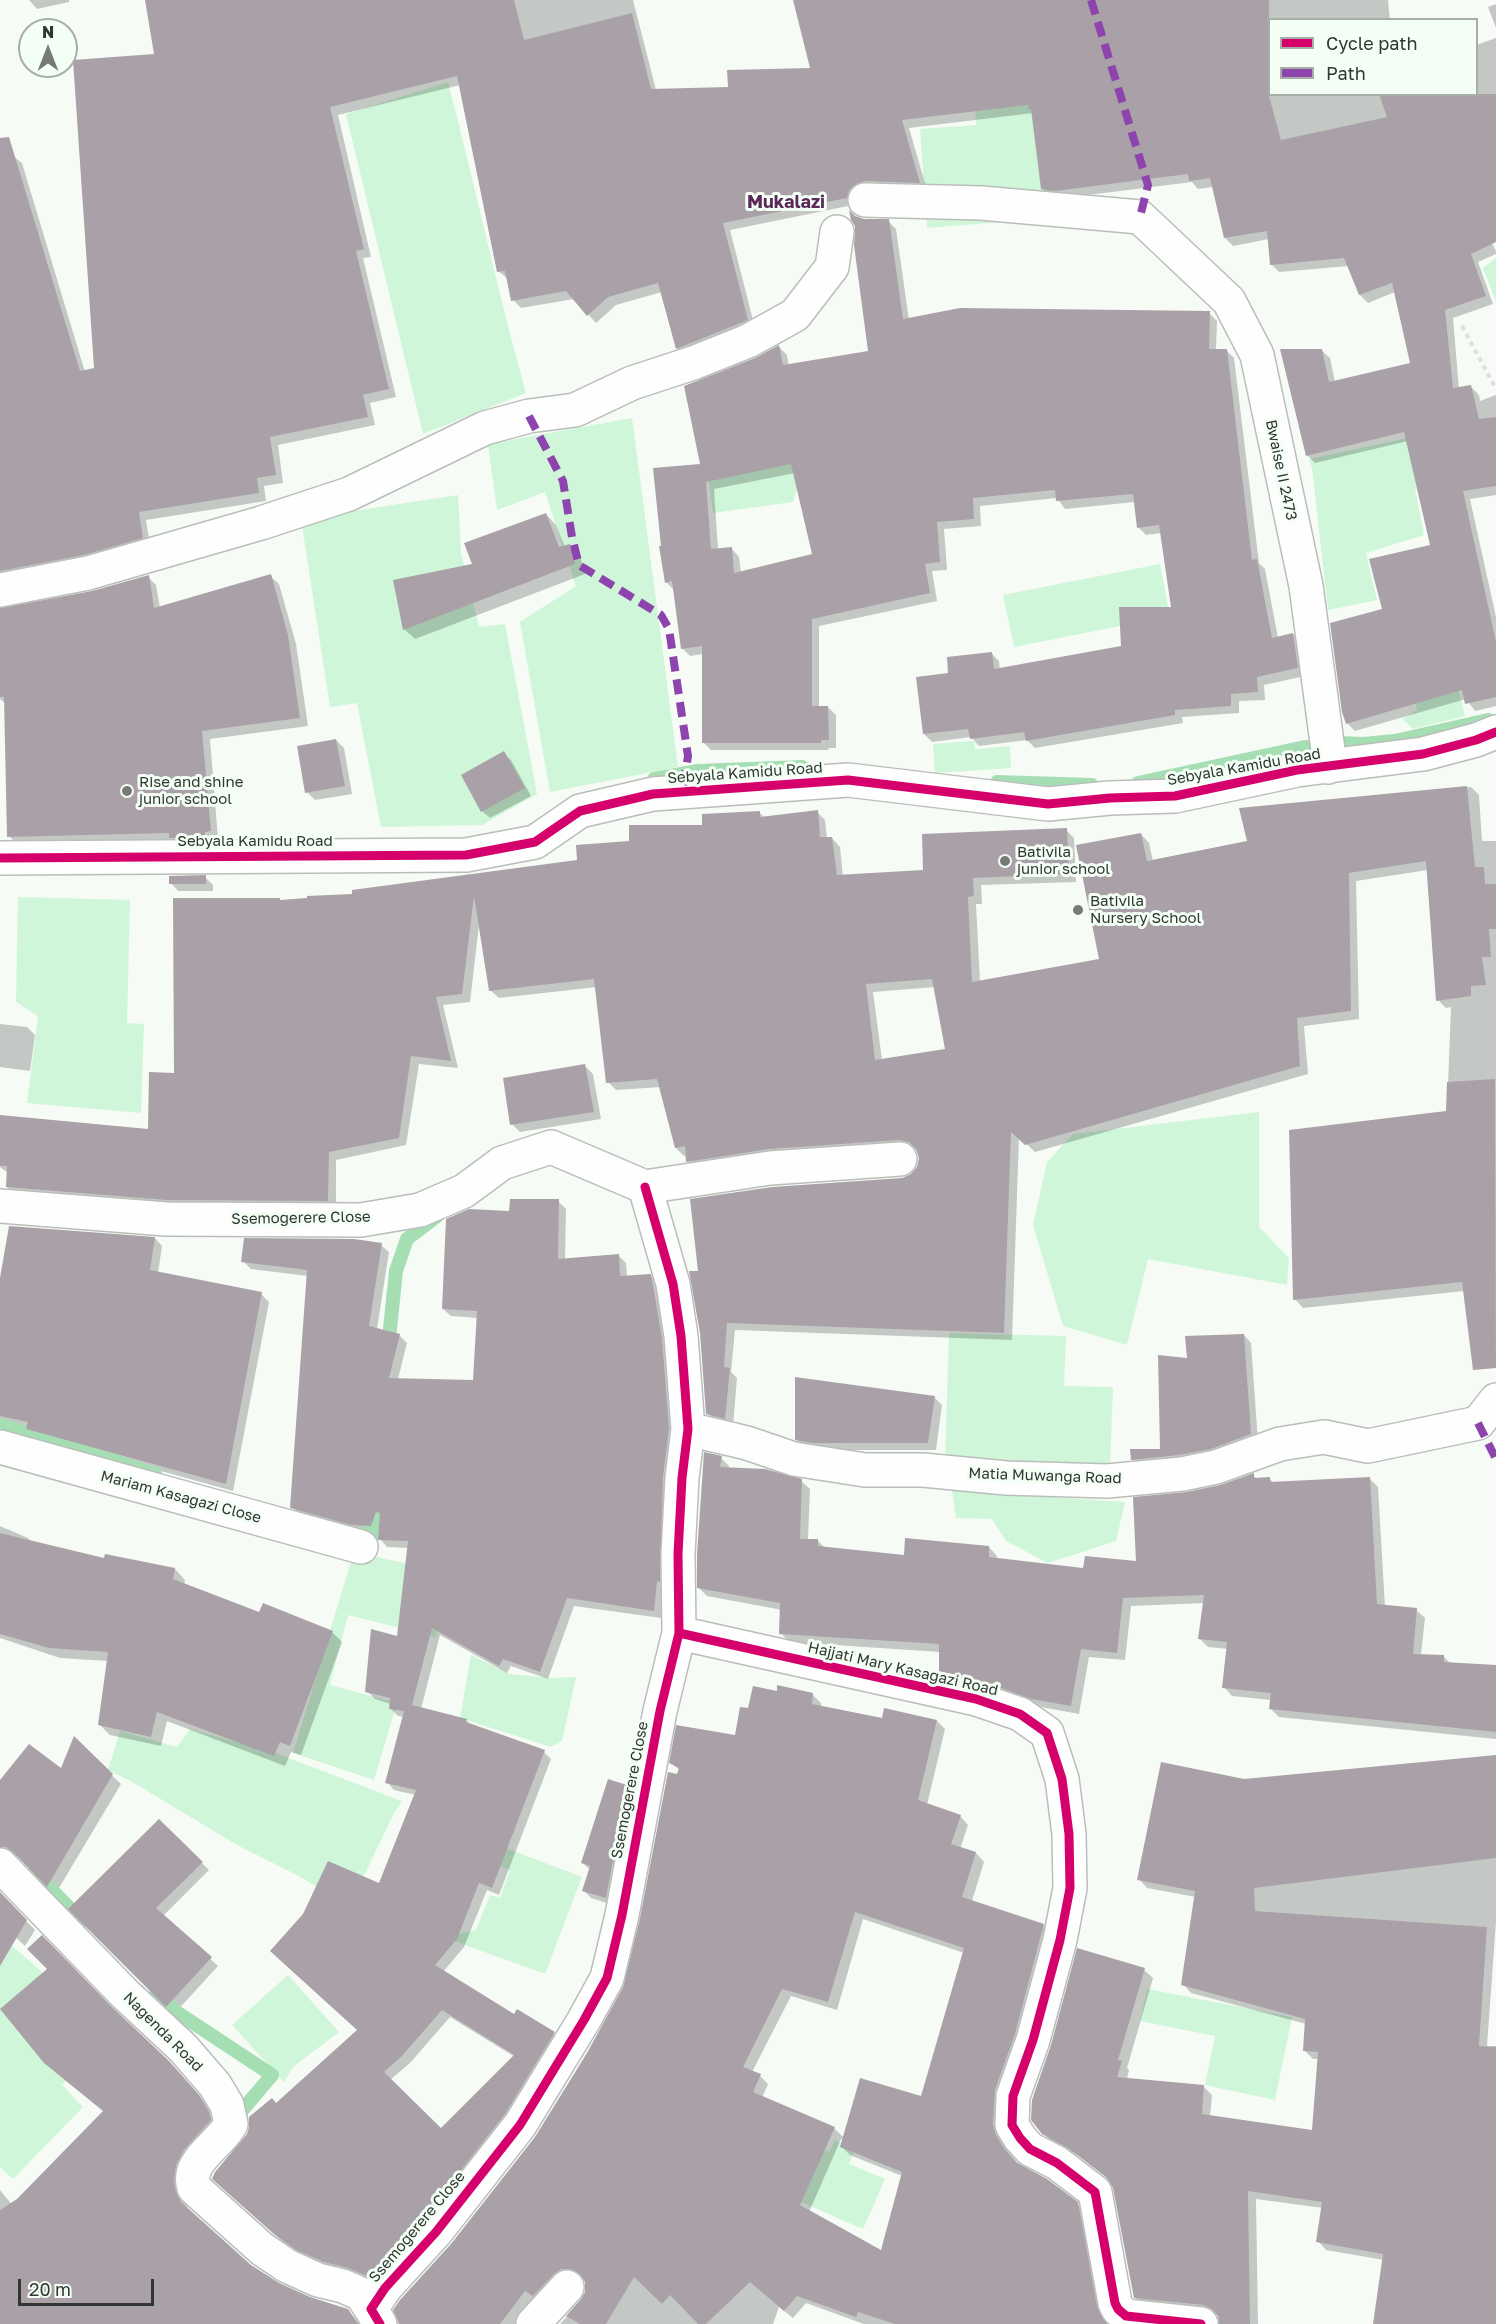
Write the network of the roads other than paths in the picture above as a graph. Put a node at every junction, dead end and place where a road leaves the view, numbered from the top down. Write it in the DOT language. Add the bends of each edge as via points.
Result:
graph roads {
  1 [pos="865,200"];
  2 [pos="837,232"];
  3 [pos="0,590"];
  4 [pos="1496,732"];
  5 [pos="1328,767"];
  6 [pos="0,858"];
  7 [pos="900,1159"];
  8 [pos="645,1187"];
  9 [pos="0,1206"];
  10 [pos="1496,1400"];
  11 [pos="687,1430"];
  12 [pos="0,1447"];
  13 [pos="362,1547"];
  14 [pos="679,1633"];
  15 [pos="0,1865"];
  16 [pos="567,2287"];
  17 [pos="375,2316"];
  18 [pos="533,2324"];
  19 [pos="1202,2324"];
  1 -- 5 [label="street, Bwaise II 2473" via="981,203 1140,217 1229,301 1257,355 1306,586"];
  2 -- 3 [label="street" via="832,267 795,315 748,340 632,383 575,410 529,416 485,428 349,494 88,573"];
  4 -- 5 [label="street, Sebyala Kamidu Road" via="1423,754"];
  5 -- 6 [label="street, Sebyala Kamidu Road" via="1296,770 1175,796 1048,804 848,780 653,794 580,811 535,842 466,855"];
  7 -- 8 [label="street" via="770,1168"];
  8 -- 9 [label="street, Ssemogerere Close" via="550,1147 502,1163 464,1191 420,1210 361,1220 166,1219"];
  8 -- 11 [label="street, Ssemogerere Close" via="673,1284 681,1335"];
  10 -- 11 [label="street, Matia Muwanga Road" via="1478,1423 1368,1446 1324,1437 1280,1444 1216,1467 1182,1474 1107,1480 865,1470 794,1459 747,1443"];
  11 -- 14 [label="street, Ssemogerere Close" via="678,1554"];
  12 -- 13 [label="street, Mariam Kasagazi Close"];
  14 -- 17 [label="street, Ssemogerere Close" via="607,1978 520,2125 436,2232 385,2288"];
  14 -- 19 [label="street, Hajjati Mary Kasagazi Road" via="976,1699 1020,1713 1047,1733 1062,1779 1070,1888 1039,2018 1013,2096 1012,2125 1030,2149 1058,2163 1095,2192 1118,2309 1126,2316"];
  15 -- 17 [label="street, Nagenda Road" via="215,2085 230,2113 231,2124 196,2168 194,2188 286,2266 362,2294"];
  16 -- 18 [label="street"];
}
